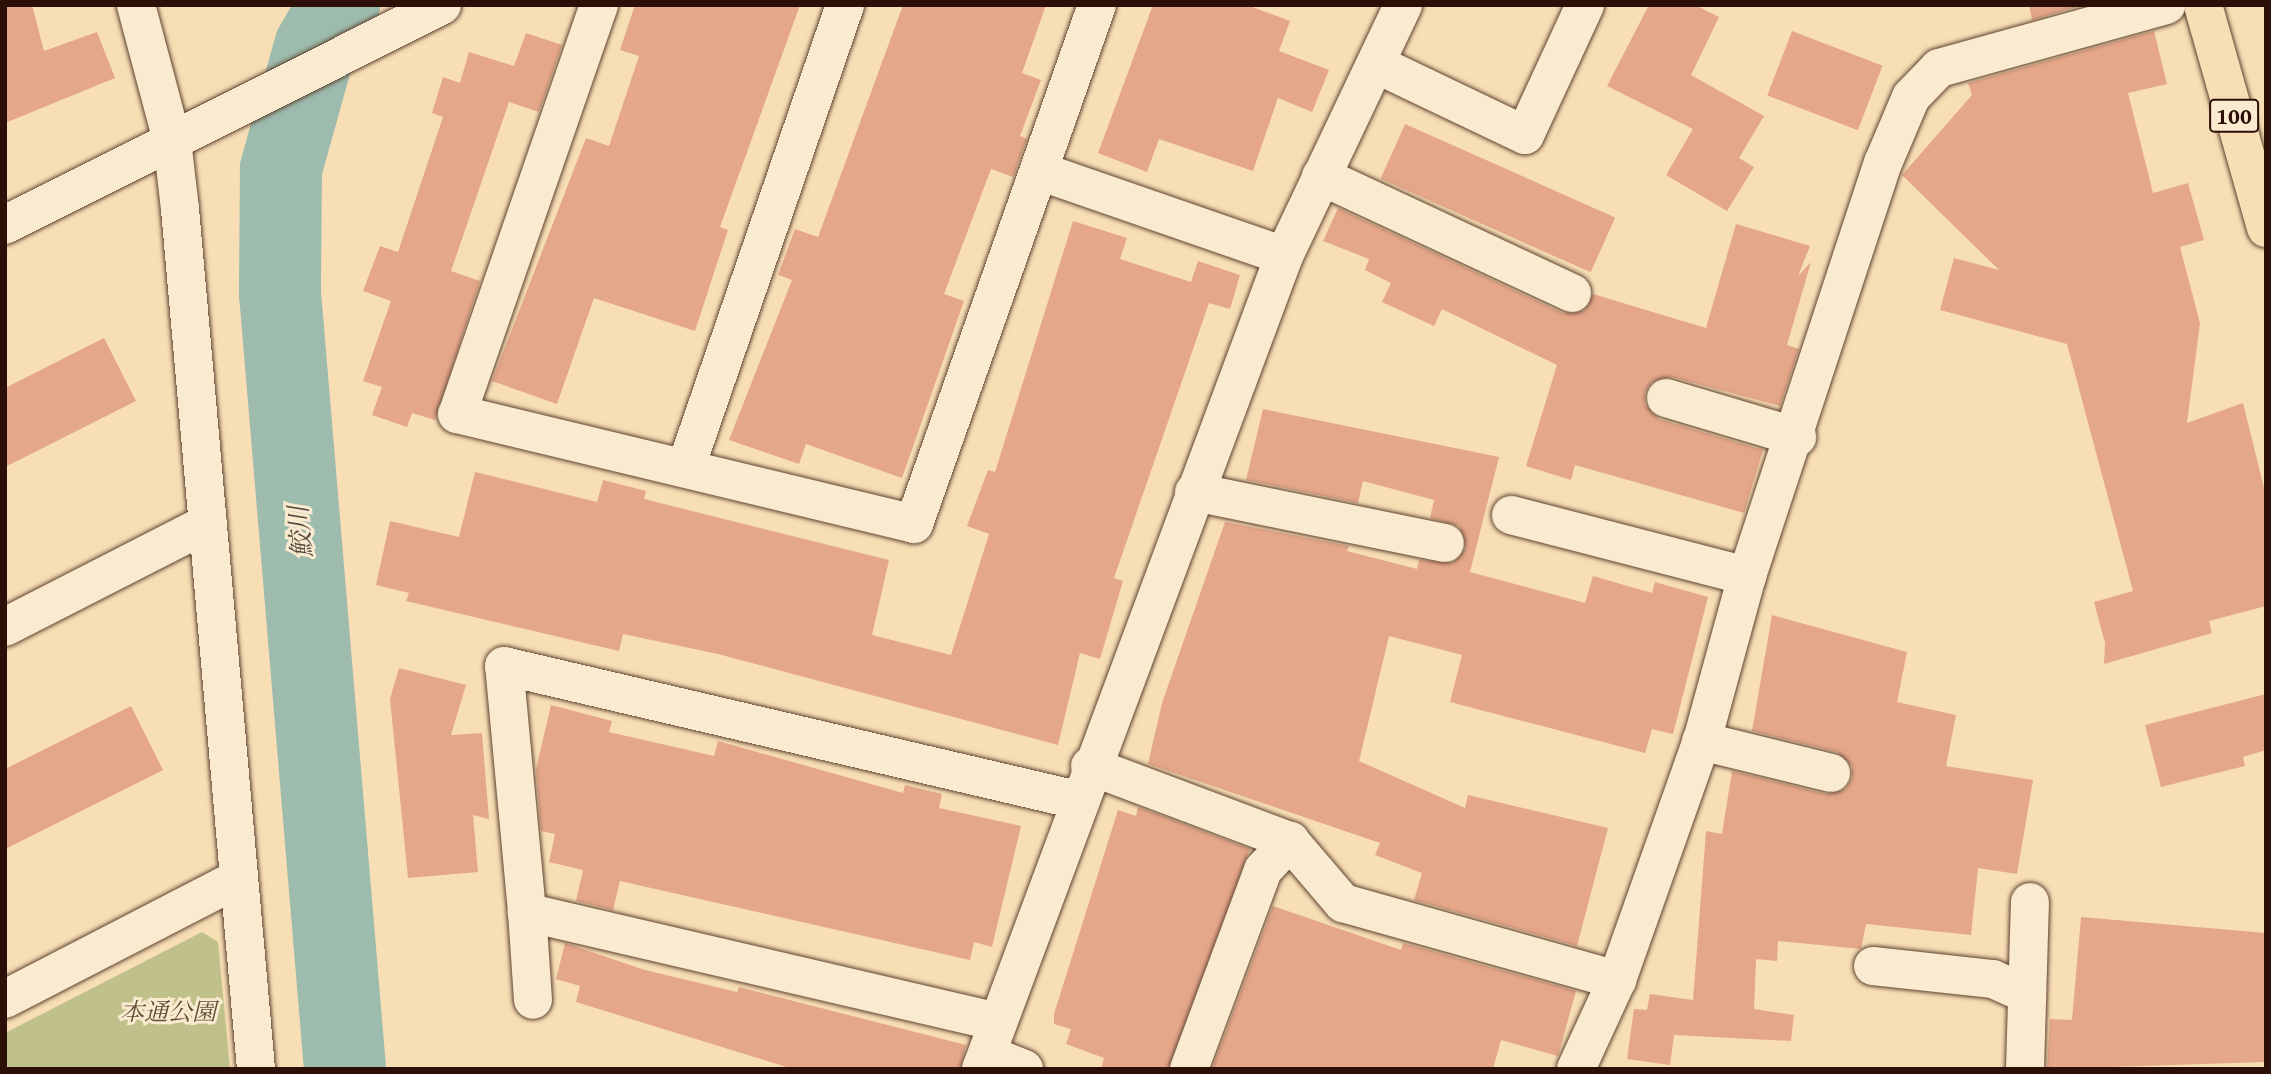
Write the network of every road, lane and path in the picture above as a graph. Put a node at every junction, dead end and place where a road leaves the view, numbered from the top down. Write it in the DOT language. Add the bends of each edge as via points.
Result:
graph roads {
  1 [pos="136,5"];
  2 [pos="599,5"];
  3 [pos="845,5"];
  4 [pos="1097,5"];
  5 [pos="1403,5"];
  6 [pos="1585,5"];
  7 [pos="2166,5"];
  8 [pos="2203,5"];
  9 [pos="439,7"];
  10 [pos="1376,64"];
  11 [pos="172,140"];
  12 [pos="1039,171"];
  13 [pos="1321,176"];
  14 [pos="5,225"];
  15 [pos="2266,228"];
  16 [pos="1284,256"];
  17 [pos="1572,293"];
  18 [pos="1666,398"];
  19 [pos="1797,438"];
  20 [pos="686,467"];
  21 [pos="1194,492"];
  22 [pos="1511,515"];
  23 [pos="208,523"];
  24 [pos="1445,543"];
  25 [pos="1747,576"];
  26 [pos="5,627"];
  27 [pos="1701,741"];
  28 [pos="1831,773"];
  29 [pos="1084,783"];
  30 [pos="1290,841"];
  31 [pos="239,878"];
  32 [pos="2030,902"];
  33 [pos="527,912"];
  34 [pos="1873,966"];
  35 [pos="1617,980"];
  36 [pos="2027,994"];
  37 [pos="5,999"];
  38 [pos="533,1000"];
  39 [pos="989,1048"];
  40 [pos="256,1069"];
  41 [pos="1024,1069"];
  42 [pos="1189,1069"];
  43 [pos="1576,1069"];
  44 [pos="2025,1069"];
  1 -- 11 [label="street"];
  2 -- 20 [label="street" via="457,414"];
  3 -- 20 [label="street"];
  4 -- 12 [label="street"];
  5 -- 10 [label="street"];
  6 -- 10 [label="street" via="1525,135"];
  7 -- 19 [label="street" via="1940,68 1925,77 1883,163"];
  8 -- 15 [label="main road, 100"];
  9 -- 11 [label="street"];
  10 -- 13 [label="street"];
  11 -- 14 [label="street"];
  11 -- 23 [label="street"];
  12 -- 16 [label="street"];
  12 -- 20 [label="street" via="914,524"];
  13 -- 16 [label="street"];
  13 -- 17 [label="street"];
  16 -- 21 [label="street"];
  18 -- 19 [label="street"];
  19 -- 25 [label="street"];
  21 -- 24 [label="street"];
  21 -- 29 [label="street"];
  22 -- 25 [label="street"];
  23 -- 26 [label="street"];
  23 -- 31 [label="street"];
  25 -- 27 [label="street"];
  27 -- 28 [label="street"];
  27 -- 35 [label="street"];
  29 -- 30 [label="street"];
  29 -- 33 [label="street" via="504,666"];
  29 -- 39 [label="street"];
  30 -- 35 [label="street" via="1343,903"];
  30 -- 42 [label="street" via="1263,870"];
  31 -- 37 [label="street"];
  31 -- 40 [label="street"];
  32 -- 36 [label="street"];
  33 -- 38 [label="street"];
  33 -- 39 [label="street"];
  34 -- 36 [label="street" via="1993,979"];
  35 -- 43 [label="street"];
  36 -- 44 [label="street"];
  39 -- 41 [label="street"];
}
